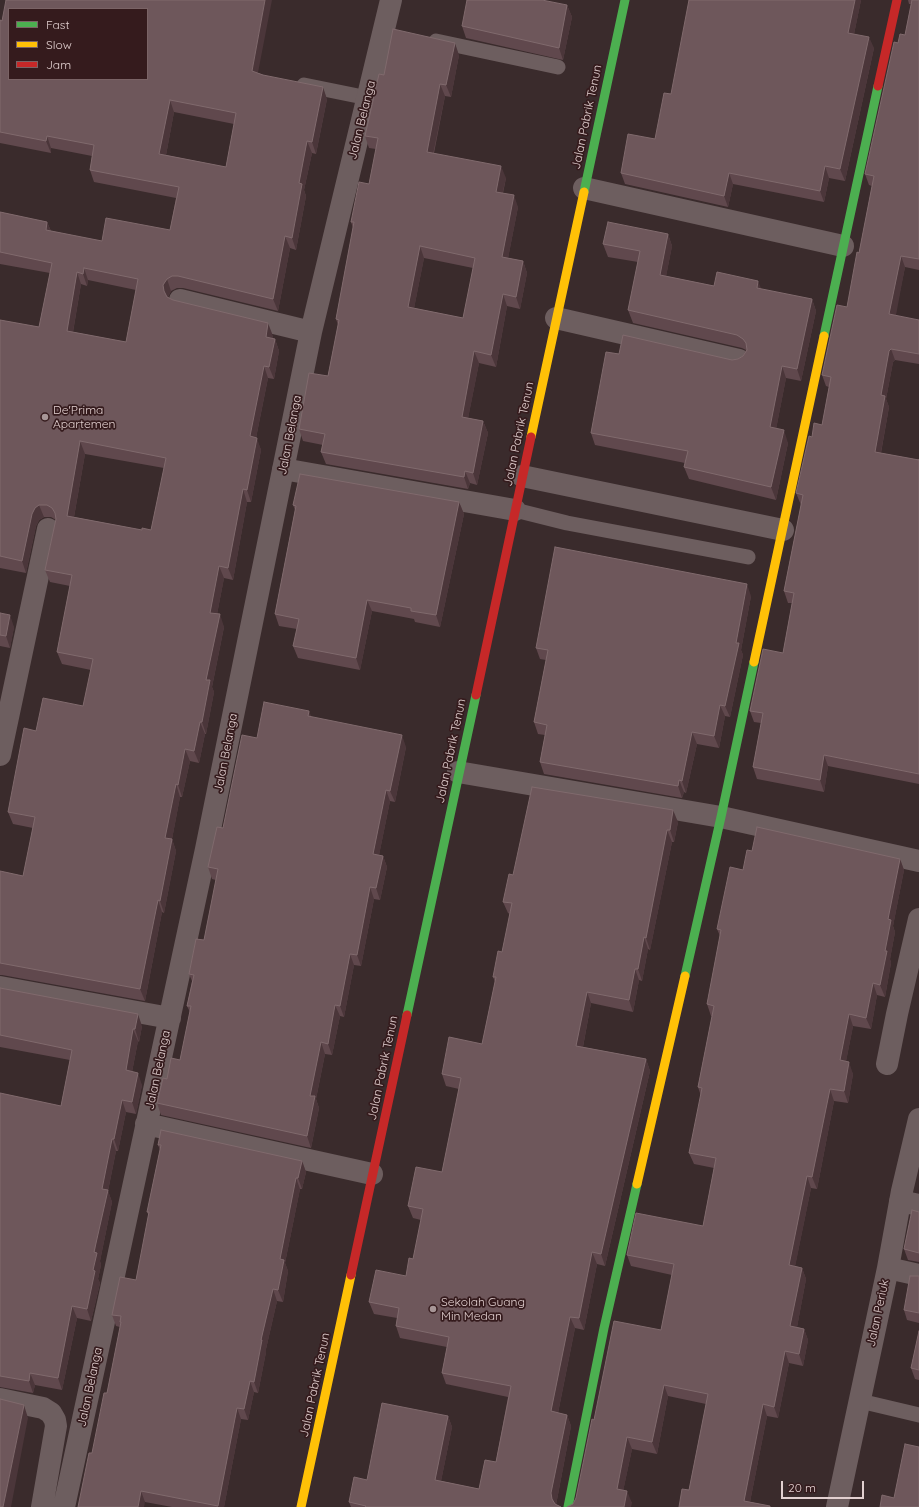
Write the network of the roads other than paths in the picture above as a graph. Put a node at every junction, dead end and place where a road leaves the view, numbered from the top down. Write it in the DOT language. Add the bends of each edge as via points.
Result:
graph roads {
  1 [pos="391,0"];
  2 [pos="624,0"];
  3 [pos="897,0"];
  4 [pos="422,38"];
  5 [pos="558,67"];
  6 [pos="291,82"];
  7 [pos="368,98"];
  8 [pos="584,188"];
  9 [pos="843,246"];
  10 [pos="180,300"];
  11 [pos="556,318"];
  12 [pos="310,332"];
  13 [pos="739,360"];
  14 [pos="283,468"];
  15 [pos="522,476"];
  16 [pos="515,510"];
  17 [pos="48,529"];
  18 [pos="783,530"];
  19 [pos="748,557"];
  20 [pos="0,755"];
  21 [pos="458,772"];
  22 [pos="721,817"];
  23 [pos="919,861"];
  24 [pos="919,919"];
  25 [pos="0,987"];
  26 [pos="170,1018"];
  27 [pos="887,1064"];
  28 [pos="919,1119"];
  29 [pos="146,1124"];
  30 [pos="372,1174"];
  31 [pos="910,1203"];
  32 [pos="888,1268"];
  33 [pos="919,1275"];
  34 [pos="0,1399"];
  35 [pos="860,1401"];
  36 [pos="919,1415"];
  37 [pos="42,1507"];
  38 [pos="64,1507"];
  39 [pos="301,1507"];
  40 [pos="568,1507"];
  41 [pos="837,1507"];
  1 -- 7 [label="street, Jalan Belanga" via="392,31"];
  2 -- 8 [label="street, Jalan Pabrik Tenun"];
  3 -- 9 [label="street"];
  4 -- 5 [label="lane"];
  6 -- 7 [label="lane"];
  7 -- 12 [label="street, Jalan Belanga"];
  8 -- 9 [label="street"];
  8 -- 11 [label="street, Jalan Pabrik Tenun"];
  9 -- 18 [label="street"];
  10 -- 12 [label="street"];
  11 -- 13 [label="street"];
  11 -- 15 [label="street, Jalan Pabrik Tenun"];
  12 -- 14 [label="street, Jalan Belanga"];
  14 -- 16 [label="street"];
  14 -- 26 [label="street, Jalan Belanga"];
  15 -- 16 [label="street, Jalan Pabrik Tenun"];
  15 -- 18 [label="street"];
  16 -- 19 [label="lane" via="567,523"];
  16 -- 21 [label="street, Jalan Pabrik Tenun"];
  17 -- 20 [label="street"];
  18 -- 22 [label="street"];
  21 -- 22 [label="street"];
  21 -- 30 [label="street, Jalan Pabrik Tenun"];
  22 -- 23 [label="street"];
  22 -- 40 [label="street" via="604,1328"];
  24 -- 27 [label="street"];
  25 -- 26 [label="street"];
  26 -- 29 [label="street, Jalan Belanga"];
  28 -- 31 [label="street, Jalan Periuk"];
  29 -- 30 [label="street"];
  29 -- 38 [label="street, Jalan Belanga"];
  30 -- 39 [label="street, Jalan Pabrik Tenun"];
  31 -- 32 [label="street, Jalan Periuk"];
  32 -- 33 [label="street"];
  32 -- 35 [label="street, Jalan Periuk"];
  34 -- 37 [label="street" via="43,1408 55,1420"];
  35 -- 36 [label="lane"];
  35 -- 41 [label="street, Jalan Periuk"];
}
